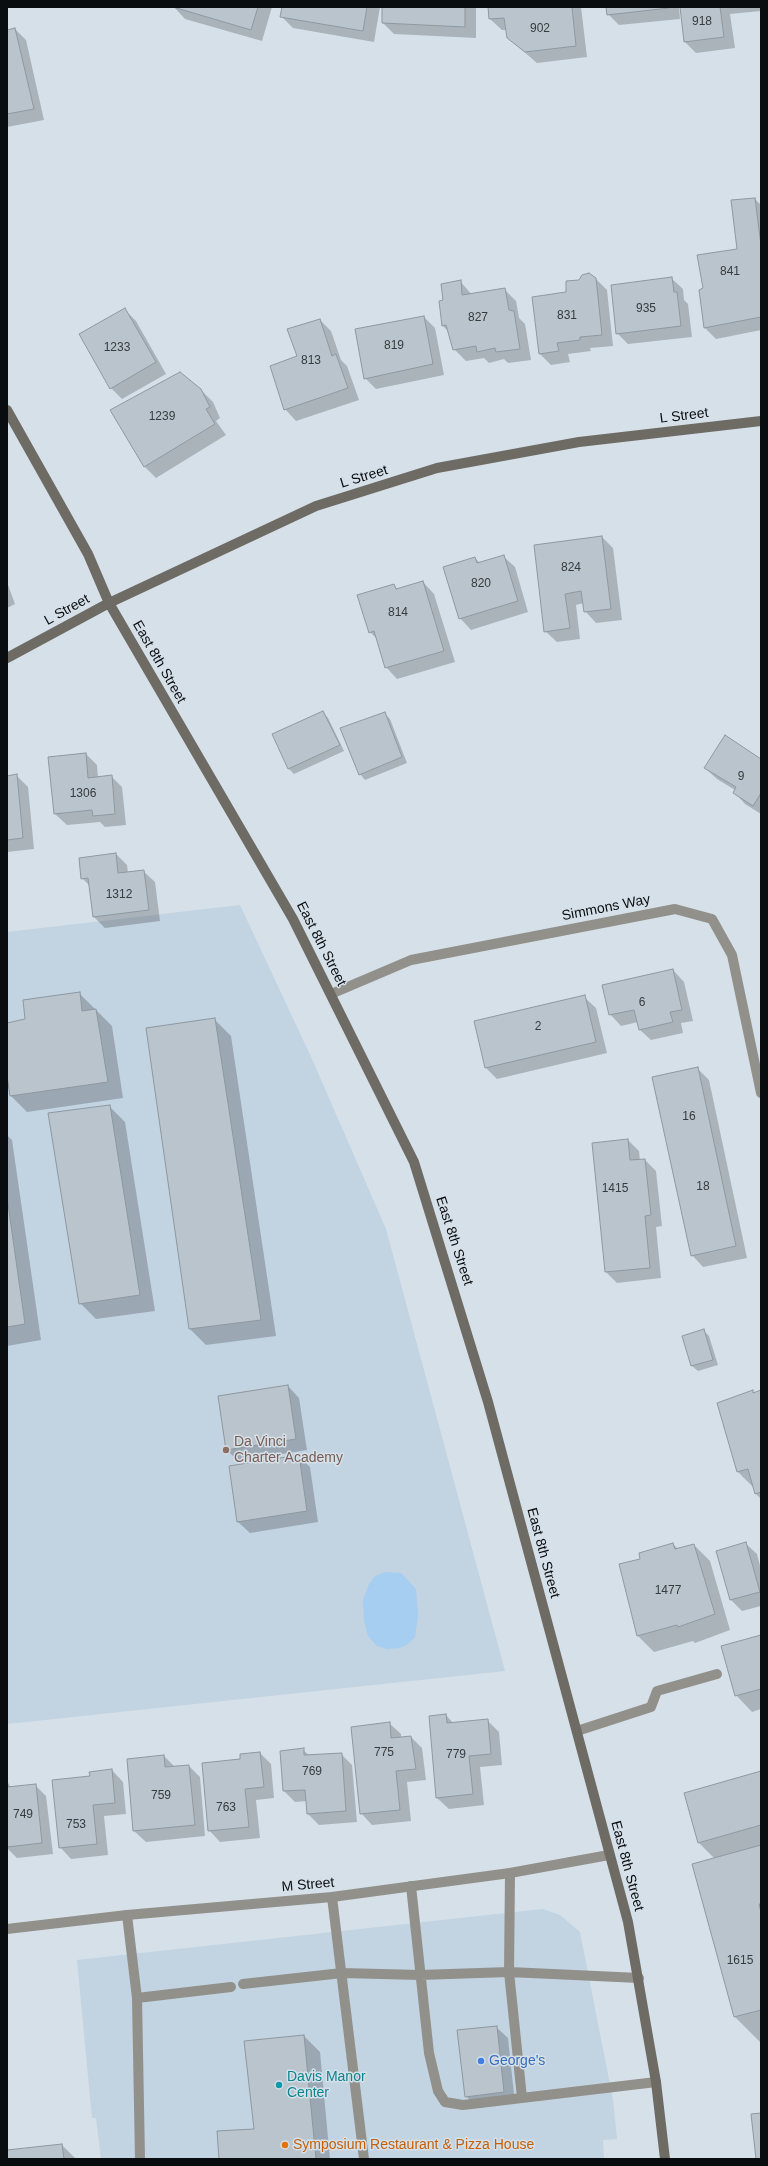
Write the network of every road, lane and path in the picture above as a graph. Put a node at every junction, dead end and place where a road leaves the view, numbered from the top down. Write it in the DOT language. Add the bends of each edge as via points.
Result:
graph roads {
  1 [pos="7,410"];
  2 [pos="761,421"];
  3 [pos="109,603"];
  4 [pos="7,658"];
  5 [pos="331,994"];
  6 [pos="761,1093"];
  7 [pos="717,1674"];
  8 [pos="577,1731"];
  9 [pos="609,1855"];
  10 [pos="510,1874"];
  11 [pos="411,1886"];
  12 [pos="332,1897"];
  13 [pos="127,1915"];
  14 [pos="7,1929"];
  15 [pos="509,1972"];
  16 [pos="342,1973"];
  17 [pos="420,1975"];
  18 [pos="639,1978"];
  19 [pos="243,1984"];
  20 [pos="231,1987"];
  21 [pos="137,1998"];
  22 [pos="656,2082"];
  23 [pos="522,2098"];
  24 [pos="140,2159"];
  25 [pos="364,2159"];
  26 [pos="664,2159"];
  1 -- 3 [label="street, East 8th Street" via="88,554"];
  2 -- 3 [label="street, L Street" via="579,442 437,468 316,506"];
  3 -- 4 [label="street, L Street"];
  3 -- 5 [label="street, East 8th Street" via="293,919"];
  5 -- 6 [label="street, Simmons Way" via="411,960 675,908 712,919 732,956"];
  5 -- 8 [label="street, East 8th Street" via="414,1162 488,1402"];
  7 -- 8 [label="street" via="657,1692 651,1707"];
  8 -- 9 [label="street, East 8th Street"];
  9 -- 10 [label="street, M Street"];
  9 -- 18 [label="street, East 8th Street" via="628,1922"];
  10 -- 11 [label="street, M Street"];
  10 -- 15 [label="street"];
  11 -- 12 [label="street, M Street"];
  11 -- 17 [label="street"];
  12 -- 13 [label="street, M Street"];
  12 -- 16 [label="street"];
  13 -- 14 [label="street, M Street"];
  13 -- 21 [label="street"];
  15 -- 17 [label="street"];
  15 -- 18 [label="street"];
  15 -- 23 [label="street"];
  16 -- 17 [label="street"];
  16 -- 19 [label="street"];
  16 -- 25 [label="street"];
  17 -- 23 [label="street" via="429,2053 438,2091 445,2102 463,2105"];
  18 -- 22 [label="street, East 8th Street"];
  20 -- 21 [label="street"];
  21 -- 24 [label="street"];
  22 -- 23 [label="street"];
  22 -- 26 [label="street, East 8th Street"];
}
